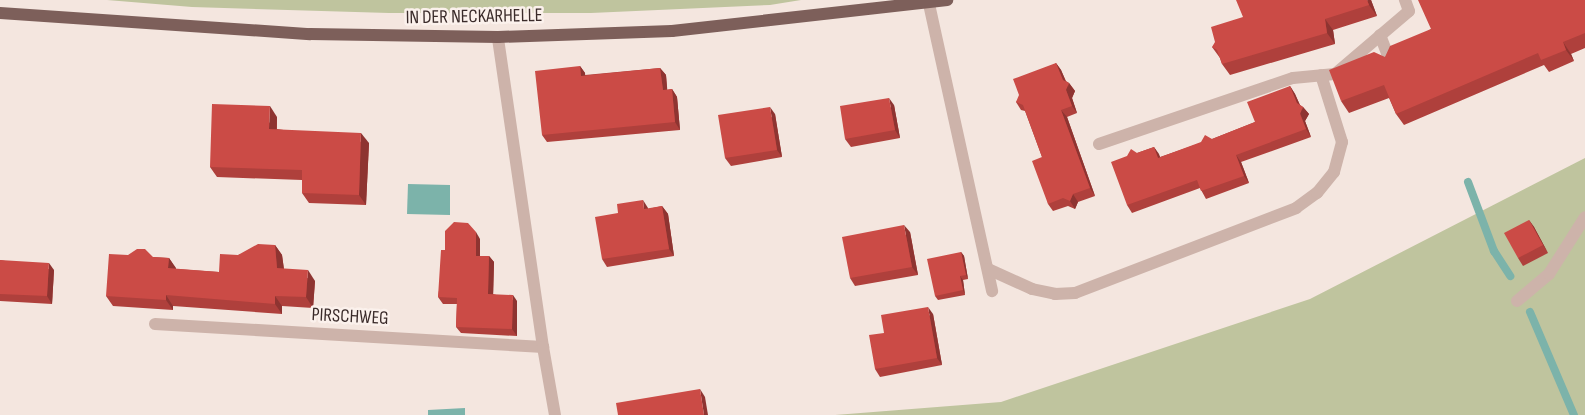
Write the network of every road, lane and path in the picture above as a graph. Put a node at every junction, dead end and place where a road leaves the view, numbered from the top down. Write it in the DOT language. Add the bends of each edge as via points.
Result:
graph roads {
  1 [pos="947,0"];
  2 [pos="1405,0"];
  3 [pos="929,4"];
  4 [pos="0,13"];
  5 [pos="1380,35"];
  6 [pos="498,36"];
  7 [pos="1390,61"];
  8 [pos="1321,75"];
  9 [pos="1099,144"];
  10 [pos="1585,216"];
  11 [pos="988,269"];
  12 [pos="992,291"];
  13 [pos="1517,301"];
  14 [pos="155,324"];
  15 [pos="543,346"];
  16 [pos="555,415"];
  1 -- 3 [label="main road, IN DER NECKARHELLE"];
  2 -- 5 [label="street" via="1409,10"];
  3 -- 6 [label="main road, IN DER NECKARHELLE" via="672,31"];
  3 -- 11 [label="street"];
  4 -- 6 [label="main road, IN DER NECKARHELLE" via="310,34"];
  5 -- 7 [label="street"];
  5 -- 8 [label="street" via="1335,74"];
  6 -- 15 [label="street"];
  8 -- 9 [label="street" via="1293,78"];
  8 -- 11 [label="street" via="1342,142 1334,172 1317,193 1296,208 1075,293 1055,294 1032,289"];
  10 -- 13 [label="street" via="1544,280"];
  11 -- 12 [label="street"];
  14 -- 15 [label="street, PIRSCHWEG"];
  15 -- 16 [label="street"];
}
